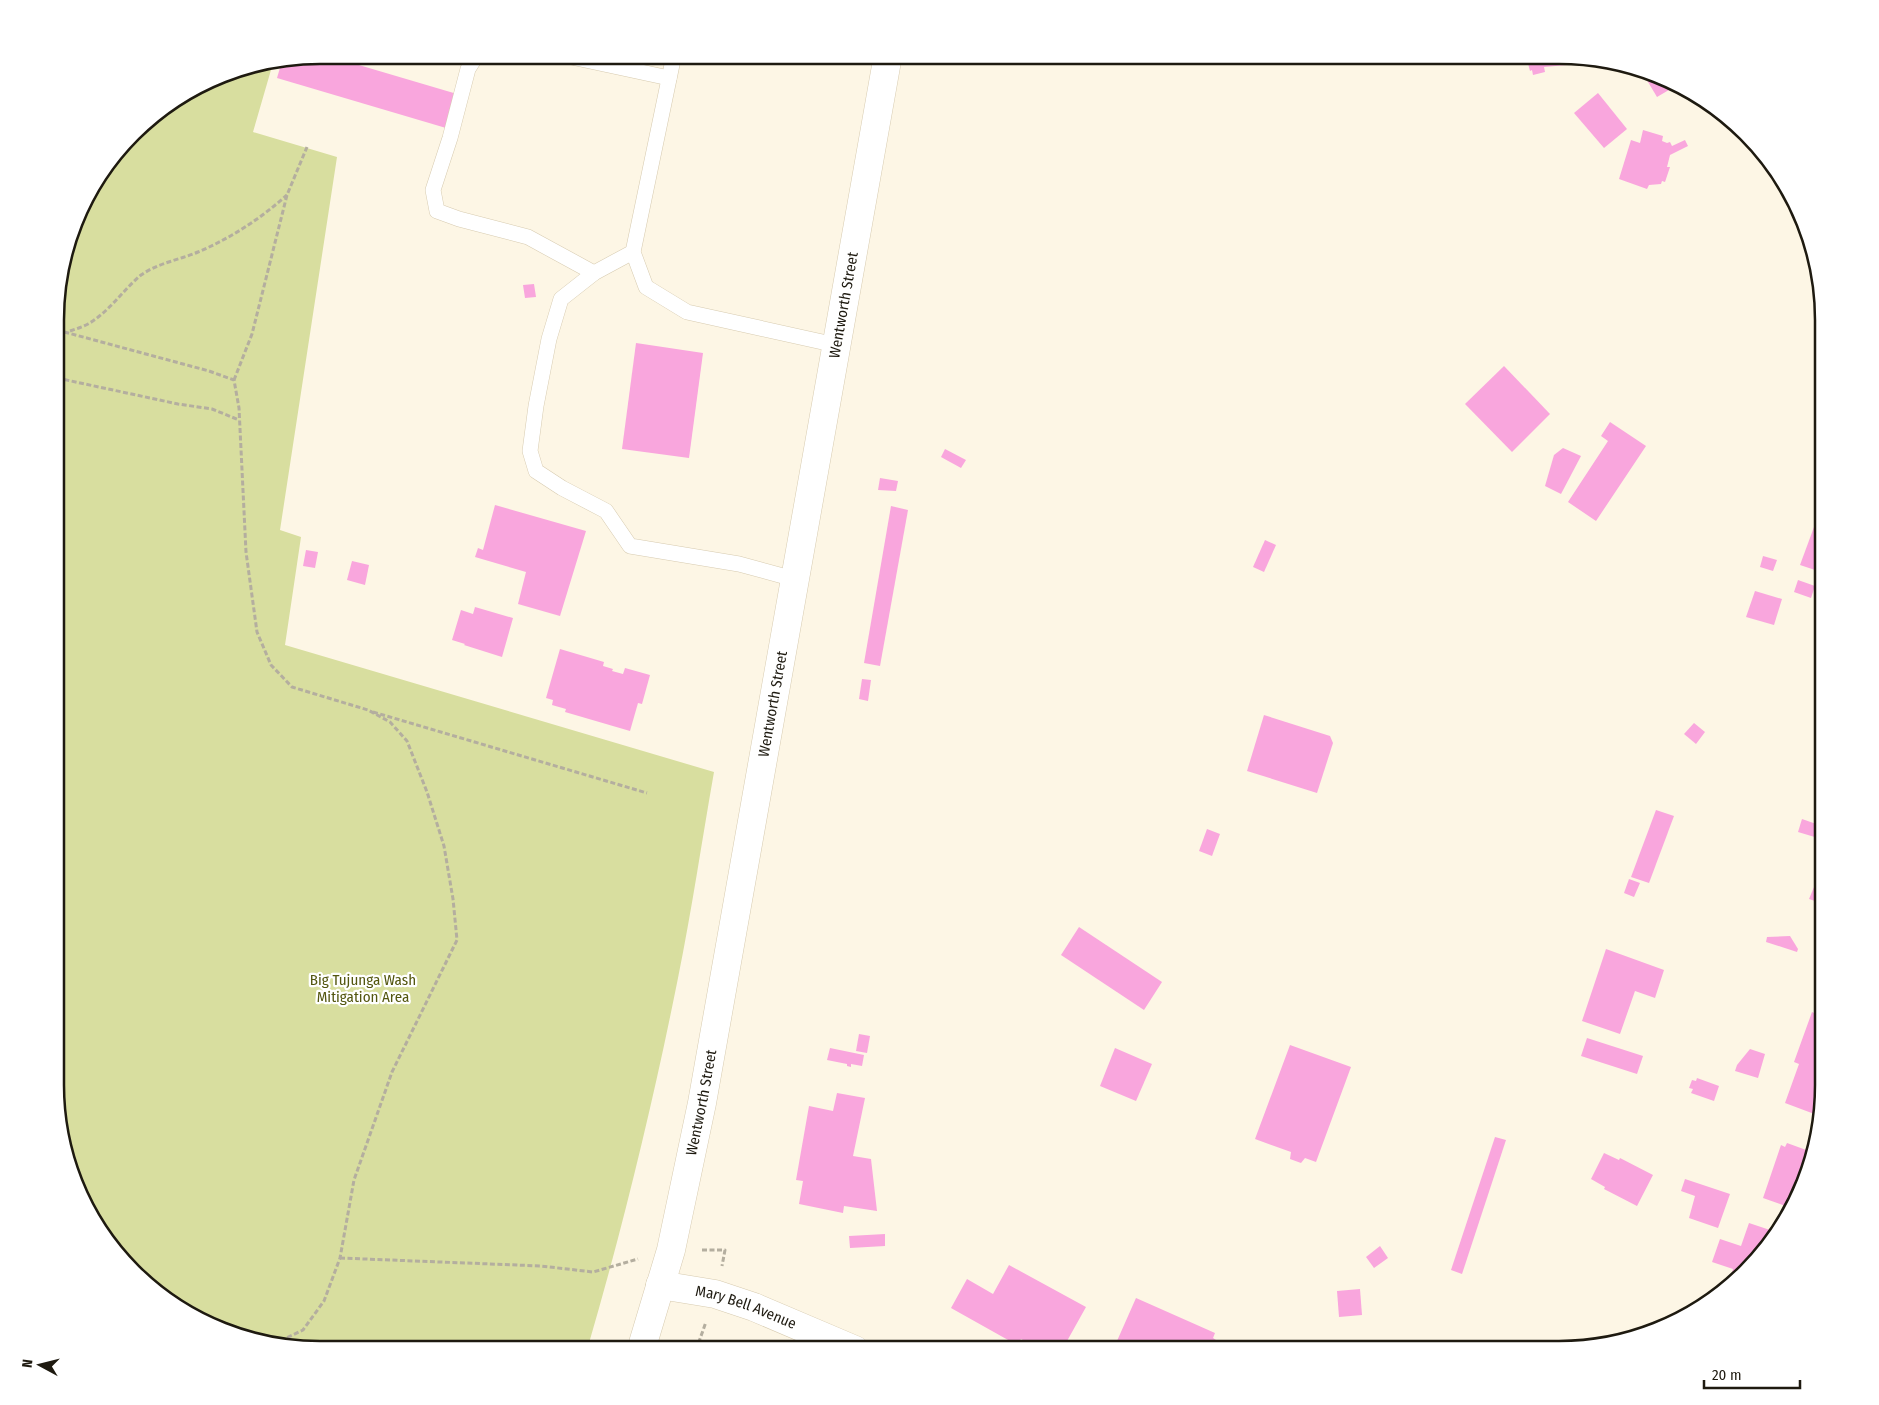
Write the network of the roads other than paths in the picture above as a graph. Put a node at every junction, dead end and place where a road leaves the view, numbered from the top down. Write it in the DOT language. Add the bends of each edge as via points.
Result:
graph roads {
  1 [pos="471,64"];
  2 [pos="604,64"];
  3 [pos="672,64"];
  4 [pos="886,64"];
  5 [pos="669,78"];
  6 [pos="632,252"];
  7 [pos="594,272"];
  8 [pos="836,345"];
  9 [pos="794,579"];
  10 [pos="660,1285"];
  11 [pos="644,1341"];
  12 [pos="835,1341"];
  1 -- 7 [label="lane" via="433,190 437,211 528,237"];
  2 -- 5 [label="lane"];
  3 -- 5 [label="lane"];
  4 -- 8 [label="main road, Wentworth Street"];
  5 -- 6 [label="lane"];
  6 -- 7 [label="lane"];
  6 -- 8 [label="lane" via="646,286 687,312"];
  7 -- 9 [label="lane" via="562,299 548,339 530,451 536,471 606,511 630,546 739,564"];
  8 -- 9 [label="main road, Wentworth Street"];
  9 -- 10 [label="main road, Wentworth Street" via="702,1103"];
  10 -- 11 [label="main road, Wentworth Street"];
  10 -- 12 [label="main road, Mary Bell Avenue" via="716,1294"];
}
